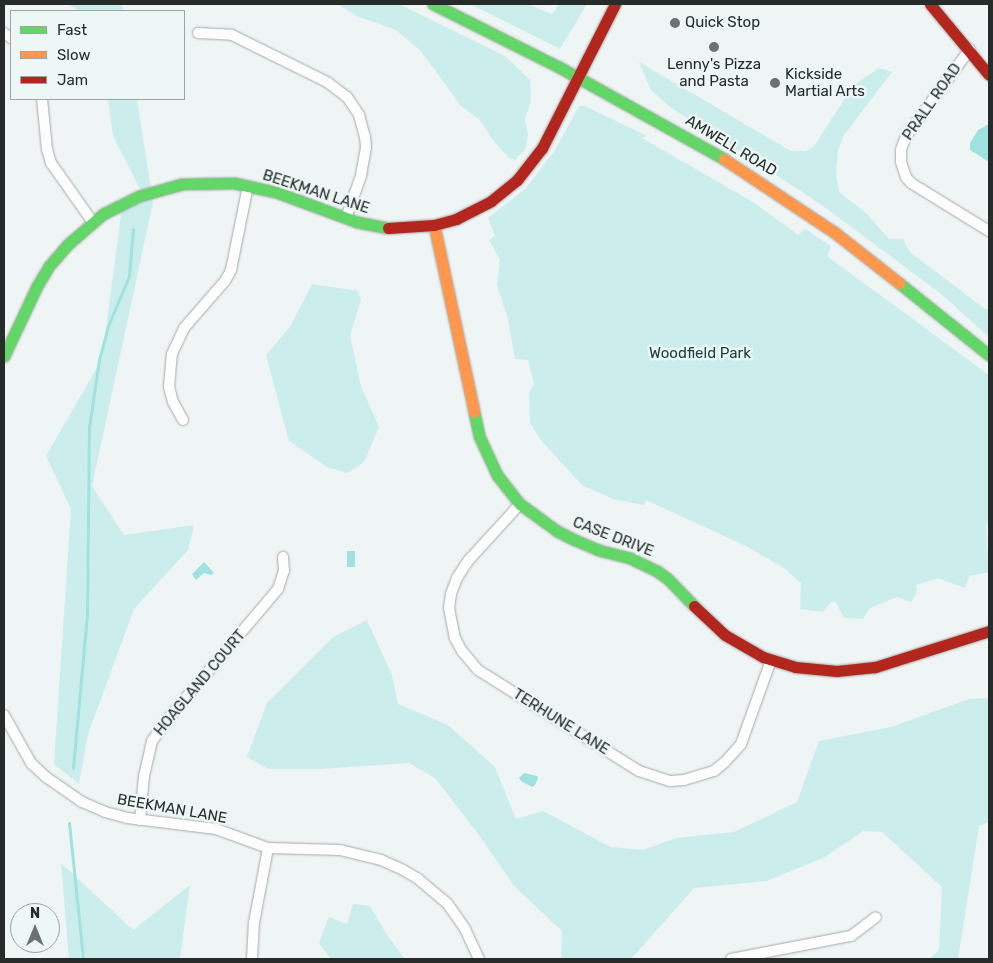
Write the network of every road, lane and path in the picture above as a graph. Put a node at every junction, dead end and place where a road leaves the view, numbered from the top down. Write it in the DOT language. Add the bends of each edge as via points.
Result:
graph roads {
  1 [pos="433,4"];
  2 [pos="615,4"];
  3 [pos="930,4"];
  4 [pos="198,32"];
  5 [pos="970,49"];
  6 [pos="989,75"];
  7 [pos="578,78"];
  8 [pos="42,100"];
  9 [pos="248,186"];
  10 [pos="346,218"];
  11 [pos="92,221"];
  12 [pos="434,225"];
  13 [pos="989,231"];
  14 [pos="989,355"];
  15 [pos="4,356"];
  16 [pos="183,420"];
  17 [pos="520,504"];
  18 [pos="284,558"];
  19 [pos="989,631"];
  20 [pos="771,660"];
  21 [pos="4,715"];
  22 [pos="140,820"];
  23 [pos="268,848"];
  24 [pos="876,917"];
  25 [pos="252,959"];
  26 [pos="479,959"];
  27 [pos="731,959"];
  1 -- 7 [label="street, AMWELL ROAD"];
  2 -- 7 [label="street, BEEKMAN LANE"];
  3 -- 5 [label="street"];
  4 -- 10 [label="street" via="232,35 327,82 347,97 361,121 366,147 361,176"];
  5 -- 6 [label="street"];
  5 -- 13 [label="street, PRALL ROAD" via="906,136 901,162 911,183"];
  7 -- 12 [label="street, BEEKMAN LANE" via="542,148 517,180 473,211"];
  7 -- 14 [label="street, AMWELL ROAD" via="736,165 778,192 834,232"];
  8 -- 11 [label="street" via="50,163"];
  9 -- 10 [label="street, BEEKMAN LANE" via="276,192"];
  9 -- 11 [label="street, BEEKMAN LANE" via="208,182 182,184 139,196"];
  9 -- 16 [label="street" via="231,270 184,328 172,354 169,388"];
  10 -- 12 [label="street, BEEKMAN LANE" via="390,228"];
  11 -- 15 [label="street, BEEKMAN LANE" via="49,266"];
  12 -- 17 [label="street, CASE DRIVE" via="479,436 498,475"];
  17 -- 20 [label="street, CASE DRIVE" via="575,540 630,558 657,571 724,635"];
  17 -- 20 [label="street, TERHUNE LANE" via="468,561 457,578 450,608 455,638 468,661 478,670 639,771 662,779 684,780 714,771 725,762 741,744"];
  18 -- 22 [label="street, HOAGLAND COURT" via="278,589 166,720 152,741 144,776"];
  19 -- 20 [label="street, CASE DRIVE" via="892,662 854,670 817,670"];
  21 -- 22 [label="street, BEEKMAN LANE" via="31,763 61,789 105,812"];
  22 -- 23 [label="street, BEEKMAN LANE" via="216,829"];
  23 -- 25 [label="street" via="254,923"];
  23 -- 26 [label="street, BEEKMAN LANE" via="340,850 381,860 403,870 418,878 447,904 465,929"];
  24 -- 27 [label="street" via="851,936"];
}
